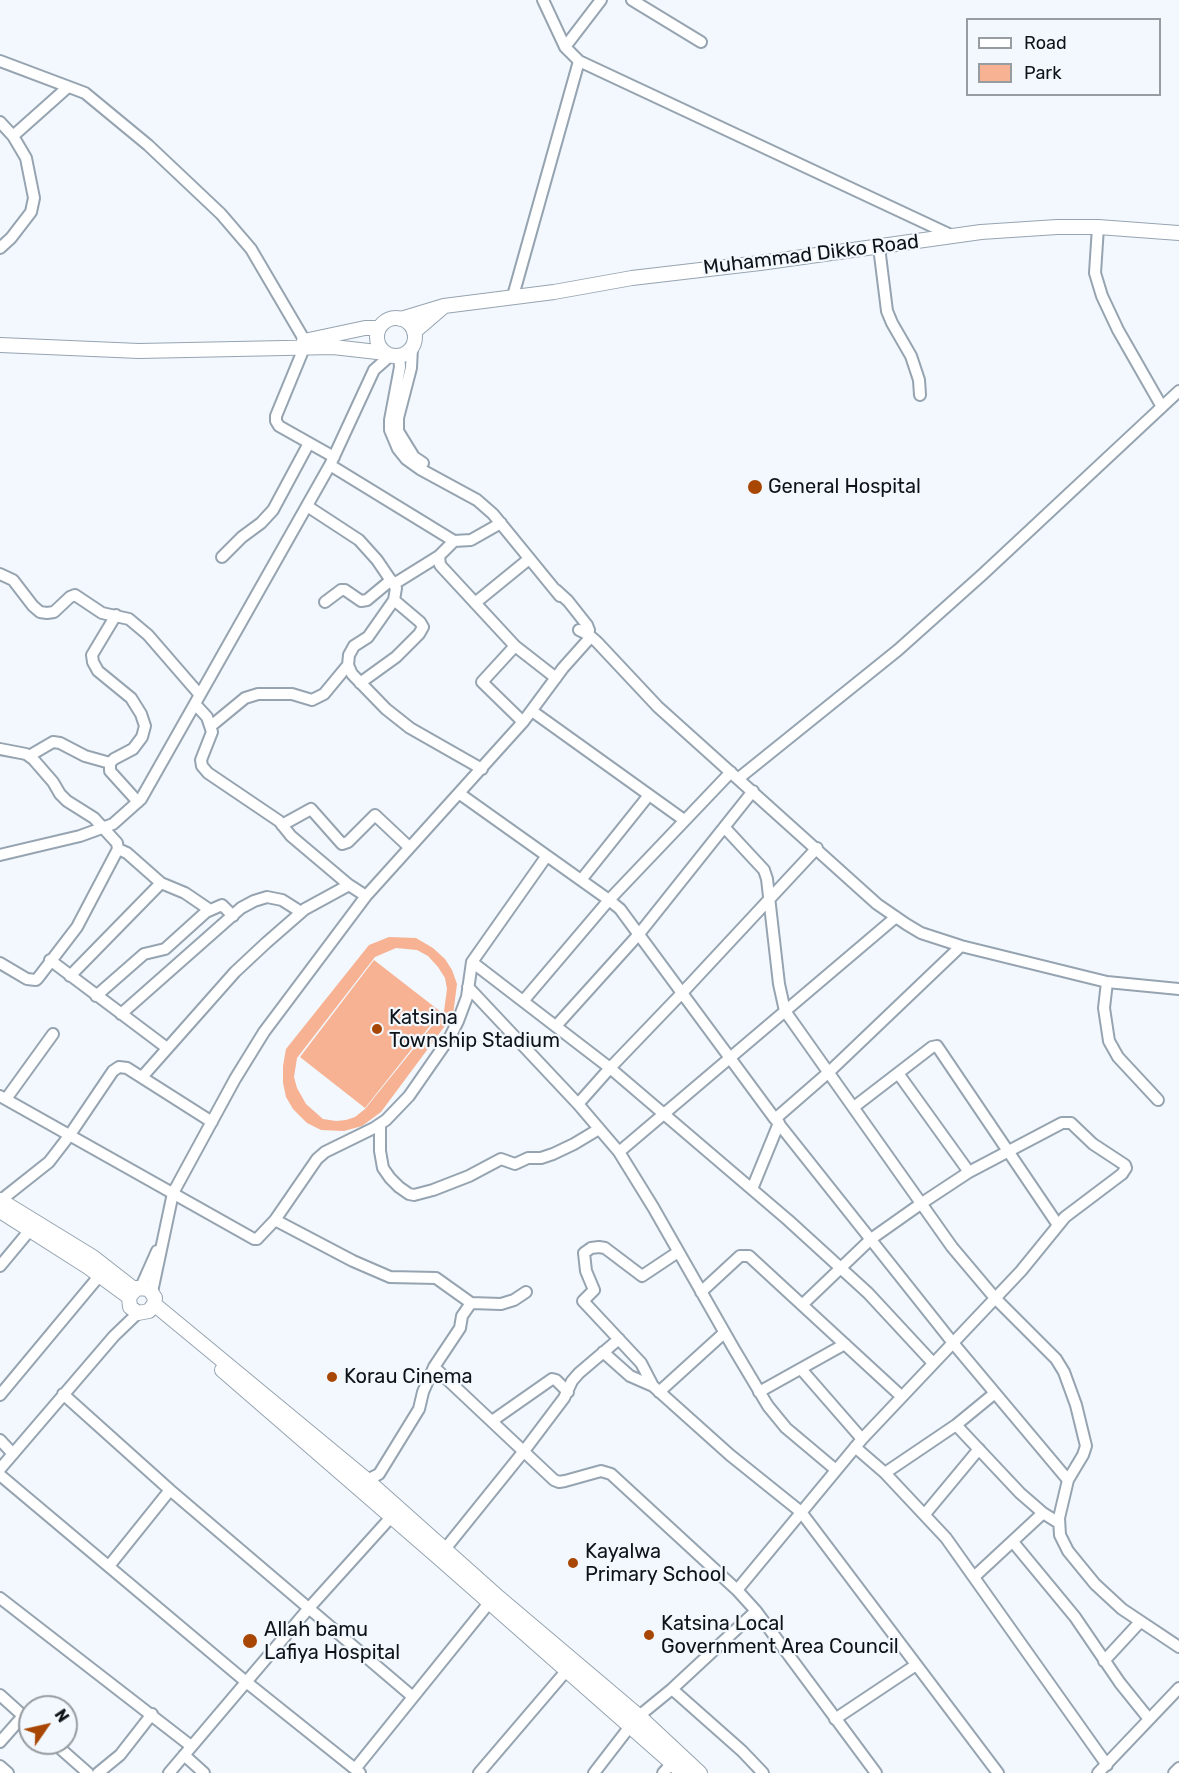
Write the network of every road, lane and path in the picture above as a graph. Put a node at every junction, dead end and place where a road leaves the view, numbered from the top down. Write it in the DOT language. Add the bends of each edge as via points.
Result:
graph roads {
  1 [pos="543,0"];
  2 [pos="601,0"];
  3 [pos="632,0"];
  4 [pos="701,42"];
  5 [pos="565,47"];
  6 [pos="1,61"];
  7 [pos="579,61"];
  8 [pos="68,87"];
  9 [pos="1,124"];
  10 [pos="13,136"];
  11 [pos="1098,227"];
  12 [pos="1179,232"];
  13 [pos="953,236"];
  14 [pos="879,247"];
  15 [pos="0,248"];
  16 [pos="513,296"];
  17 [pos="444,306"];
  18 [pos="401,319"];
  19 [pos="379,328"];
  20 [pos="414,332"];
  21 [pos="0,345"];
  22 [pos="304,345"];
  23 [pos="412,347"];
  24 [pos="392,354"];
  25 [pos="1179,391"];
  26 [pos="920,395"];
  27 [pos="1162,407"];
  28 [pos="309,443"];
  29 [pos="332,461"];
  30 [pos="449,483"];
  31 [pos="306,506"];
  32 [pos="501,523"];
  33 [pos="454,541"];
  34 [pos="439,556"];
  35 [pos="222,557"];
  36 [pos="529,559"];
  37 [pos="0,574"];
  38 [pos="393,582"];
  39 [pos="394,600"];
  40 [pos="325,602"];
  41 [pos="475,603"];
  42 [pos="116,615"];
  43 [pos="584,632"];
  44 [pos="515,646"];
  45 [pos="348,665"];
  46 [pos="556,678"];
  47 [pos="360,683"];
  48 [pos="198,699"];
  49 [pos="532,711"];
  50 [pos="523,722"];
  51 [pos="211,726"];
  52 [pos="0,749"];
  53 [pos="29,756"];
  54 [pos="110,763"];
  55 [pos="482,769"];
  56 [pos="735,775"];
  57 [pos="753,791"];
  58 [pos="460,794"];
  59 [pos="649,795"];
  60 [pos="138,802"];
  61 [pos="684,820"];
  62 [pos="282,825"];
  63 [pos="102,828"];
  64 [pos="725,828"];
  65 [pos="409,847"];
  66 [pos="817,848"];
  67 [pos="118,849"];
  68 [pos="0,855"];
  69 [pos="546,857"];
  70 [pos="581,880"];
  71 [pos="161,883"];
  72 [pos="349,885"];
  73 [pos="366,896"];
  74 [pos="609,900"];
  75 [pos="769,901"];
  76 [pos="210,910"];
  77 [pos="301,912"];
  78 [pos="233,916"];
  79 [pos="896,917"];
  80 [pos="639,934"];
  81 [pos="961,946"];
  82 [pos="50,960"];
  83 [pos="472,962"];
  84 [pos="0,963"];
  85 [pos="70,976"];
  86 [pos="1107,982"];
  87 [pos="468,987"];
  88 [pos="1179,989"];
  89 [pos="682,993"];
  90 [pos="96,996"];
  91 [pos="524,1000"];
  92 [pos="786,1011"];
  93 [pos="121,1014"];
  94 [pos="556,1026"];
  95 [pos="53,1034"];
  96 [pos="167,1048"];
  97 [pos="730,1058"];
  98 [pos="609,1068"];
  99 [pos="829,1071"];
  100 [pos="897,1075"];
  101 [pos="142,1077"];
  102 [pos="3,1097"];
  103 [pos="1158,1100"];
  104 [pos="578,1104"];
  105 [pos="854,1107"];
  106 [pos="664,1113"];
  107 [pos="777,1121"];
  108 [pos="212,1122"];
  109 [pos="380,1124"];
  110 [pos="599,1129"];
  111 [pos="69,1136"];
  112 [pos="1007,1151"];
  113 [pos="619,1152"];
  114 [pos="969,1172"];
  115 [pos="752,1189"];
  116 [pos="173,1193"];
  117 [pos="922,1203"];
  118 [pos="0,1204"];
  119 [pos="275,1220"];
  120 [pos="1058,1225"];
  121 [pos="30,1230"];
  122 [pos="871,1239"];
  123 [pos="678,1252"];
  124 [pos="0,1266"];
  125 [pos="841,1268"];
  126 [pos="100,1275"];
  127 [pos="526,1292"];
  128 [pos="701,1292"];
  129 [pos="995,1298"];
  130 [pos="141,1300"];
  131 [pos="471,1304"];
  132 [pos="802,1305"];
  133 [pos="724,1333"];
  134 [pos="619,1340"];
  135 [pos="953,1343"];
  136 [pos="845,1344"];
  137 [pos="603,1352"];
  138 [pos="933,1363"];
  139 [pos="434,1367"];
  140 [pos="801,1369"];
  141 [pos="656,1389"];
  142 [pos="568,1392"];
  143 [pos="759,1392"];
  144 [pos="995,1393"];
  145 [pos="63,1394"];
  146 [pos="0,1395"];
  147 [pos="901,1396"];
  148 [pos="492,1421"];
  149 [pos="956,1425"];
  150 [pos="0,1440"];
  151 [pos="858,1443"];
  152 [pos="979,1449"];
  153 [pos="524,1451"];
  154 [pos="13,1454"];
  155 [pos="0,1469"];
  156 [pos="836,1470"];
  157 [pos="885,1473"];
  158 [pos="0,1475"];
  159 [pos="367,1480"];
  160 [pos="1068,1480"];
  161 [pos="170,1490"];
  162 [pos="801,1512"];
  163 [pos="1043,1513"];
  164 [pos="925,1514"];
  165 [pos="392,1516"];
  166 [pos="1059,1523"];
  167 [pos="1013,1542"];
  168 [pos="445,1549"];
  169 [pos="109,1566"];
  170 [pos="974,1577"];
  171 [pos="737,1590"];
  172 [pos="0,1598"];
  173 [pos="489,1603"];
  174 [pos="309,1608"];
  175 [pos="756,1611"];
  176 [pos="1140,1622"];
  177 [pos="1179,1647"];
  178 [pos="1104,1661"];
  179 [pos="916,1665"];
  180 [pos="567,1670"];
  181 [pos="245,1681"];
  182 [pos="1179,1688"];
  183 [pos="672,1689"];
  184 [pos="0,1695"];
  185 [pos="413,1697"];
  186 [pos="18,1712"];
  187 [pos="152,1714"];
  188 [pos="835,1719"];
  189 [pos="1149,1719"];
  190 [pos="635,1721"];
  191 [pos="18,1726"];
  192 [pos="0,1742"];
  193 [pos="191,1746"];
  194 [pos="68,1755"];
  195 [pos="184,1755"];
  196 [pos="1107,1765"];
  197 [pos="0,1766"];
  198 [pos="668,1768"];
  199 [pos="1179,1768"];
  200 [pos="358,1771"];
  201 [pos="8,1773"];
  202 [pos="88,1773"];
  203 [pos="98,1773"];
  204 [pos="169,1773"];
  205 [pos="204,1773"];
  206 [pos="479,1773"];
  207 [pos="594,1773"];
  208 [pos="683,1773"];
  209 [pos="700,1773"];
  210 [pos="763,1773"];
  211 [pos="876,1773"];
  212 [pos="998,1773"];
  213 [pos="1098,1773"];
  214 [pos="1174,1773"];
  1 -- 5 [label="street"];
  2 -- 5 [label="street"];
  3 -- 4 [label="street"];
  5 -- 7 [label="street"];
  6 -- 8 [label="street"];
  7 -- 13 [label="street"];
  7 -- 16 [label="street"];
  8 -- 10 [label="street"];
  8 -- 22 [label="street" via="85,93 148,145 221,214 250,249"];
  9 -- 10 [label="street"];
  10 -- 15 [label="street" via="26,158 34,198 31,212"];
  11 -- 12 [label="main road, Muhammad Dikko Road"];
  11 -- 13 [label="main road, Muhammad Dikko Road"];
  11 -- 27 [label="street" via="1095,273 1102,296"];
  13 -- 14 [label="main road, Muhammad Dikko Road"];
  14 -- 16 [label="main road, Muhammad Dikko Road"];
  14 -- 26 [label="street" via="887,310 911,356"];
  16 -- 17 [label="main road, Muhammad Dikko Road"];
  17 -- 18 [label="main road, Muhammad Dikko Road"];
  17 -- 20 [label="main road"];
  18 -- 19 [label="main road" via="390,318"];
  18 -- 20 [label="main road"];
  19 -- 22 [label="main road" via="365,328"];
  19 -- 24 [label="main road" via="378,342"];
  20 -- 23 [label="main road"];
  21 -- 22 [label="main road" via="139,351"];
  22 -- 24 [label="main road"];
  22 -- 28 [label="street" via="276,421"];
  23 -- 24 [label="main road" via="407,352"];
  23 -- 30 [label="street" via="399,431 414,457"];
  24 -- 29 [label="street" via="374,370"];
  24 -- 30 [label="street" via="400,367 390,420 394,442 406,459"];
  25 -- 27 [label="street"];
  27 -- 56 [label="street" via="898,650"];
  28 -- 29 [label="street"];
  28 -- 35 [label="street" via="273,510"];
  29 -- 31 [label="street"];
  29 -- 33 [label="street"];
  30 -- 32 [label="street" via="477,500"];
  31 -- 38 [label="street" via="359,540"];
  31 -- 48 [label="street"];
  32 -- 33 [label="street" via="471,540"];
  32 -- 36 [label="street"];
  33 -- 34 [label="street"];
  34 -- 38 [label="street"];
  34 -- 41 [label="street" via="440,566"];
  36 -- 41 [label="street"];
  36 -- 43 [label="street"];
  37 -- 42 [label="street" via="13,580 40,612 54,612 75,595 102,613"];
  38 -- 39 [label="street"];
  38 -- 40 [label="street" via="367,600 361,601 341,590"];
  39 -- 45 [label="street" via="368,637 354,646"];
  39 -- 47 [label="street" via="423,627 396,657"];
  41 -- 44 [label="street"];
  42 -- 48 [label="street" via="129,618 147,635"];
  42 -- 54 [label="street" via="92,655 93,662 98,671 131,698 145,726 133,748"];
  43 -- 46 [label="street"];
  43 -- 56 [label="street"];
  44 -- 46 [label="street"];
  44 -- 50 [label="street" via="482,682"];
  45 -- 47 [label="street"];
  45 -- 51 [label="street" via="324,694 312,700 292,694 258,694 245,698"];
  46 -- 49 [label="street"];
  47 -- 55 [label="street" via="410,728"];
  48 -- 51 [label="street"];
  48 -- 60 [label="street"];
  49 -- 50 [label="street"];
  49 -- 59 [label="street"];
  50 -- 55 [label="street"];
  51 -- 62 [label="street" via="202,766"];
  52 -- 53 [label="street"];
  53 -- 54 [label="street" via="53,742"];
  53 -- 63 [label="street" via="54,782 60,795"];
  54 -- 60 [label="street" via="110,771"];
  55 -- 58 [label="street"];
  56 -- 57 [label="street"];
  56 -- 61 [label="street"];
  57 -- 64 [label="street"];
  57 -- 66 [label="street"];
  58 -- 65 [label="street"];
  58 -- 69 [label="street"];
  59 -- 61 [label="street"];
  59 -- 70 [label="street"];
  60 -- 63 [label="street" via="113,824"];
  61 -- 74 [label="street"];
  62 -- 65 [label="street" via="311,809 342,844 375,815"];
  62 -- 72 [label="street"];
  63 -- 67 [label="street"];
  63 -- 68 [label="street"];
  64 -- 75 [label="street" via="762,865"];
  64 -- 80 [label="street"];
  65 -- 73 [label="street"];
  66 -- 75 [label="street"];
  66 -- 79 [label="street"];
  67 -- 71 [label="street"];
  67 -- 82 [label="street" via="77,927"];
  69 -- 70 [label="street"];
  69 -- 83 [label="street"];
  70 -- 74 [label="street"];
  71 -- 76 [label="street"];
  71 -- 85 [label="street"];
  72 -- 73 [label="street"];
  72 -- 77 [label="street"];
  73 -- 108 [label="street" via="264,1032"];
  74 -- 80 [label="street"];
  74 -- 91 [label="street"];
  75 -- 89 [label="street"];
  75 -- 92 [label="street"];
  76 -- 78 [label="street" via="224,906"];
  76 -- 90 [label="street" via="165,948 144,954"];
  77 -- 78 [label="street" via="282,900 267,897"];
  77 -- 96 [label="street" via="235,972"];
  78 -- 93 [label="street"];
  79 -- 81 [label="street" via="921,933"];
  79 -- 92 [label="street"];
  80 -- 89 [label="street"];
  80 -- 94 [label="street"];
  81 -- 86 [label="street"];
  81 -- 99 [label="street"];
  82 -- 84 [label="street" via="38,978 32,980"];
  82 -- 85 [label="street"];
  83 -- 87 [label="street"];
  83 -- 91 [label="street"];
  85 -- 90 [label="street"];
  86 -- 88 [label="street"];
  86 -- 103 [label="street" via="1104,1008 1109,1041 1118,1057"];
  87 -- 104 [label="street"];
  87 -- 109 [label="street" via="464,1009 450,1037 408,1096"];
  89 -- 97 [label="street"];
  89 -- 98 [label="street"];
  90 -- 93 [label="street"];
  91 -- 94 [label="street"];
  92 -- 97 [label="street"];
  92 -- 99 [label="street"];
  93 -- 96 [label="street"];
  94 -- 98 [label="street"];
  95 -- 102 [label="street"];
  96 -- 101 [label="street"];
  97 -- 106 [label="street"];
  97 -- 107 [label="street"];
  98 -- 104 [label="street"];
  98 -- 106 [label="street"];
  99 -- 105 [label="street"];
  99 -- 107 [label="street"];
  100 -- 105 [label="street"];
  100 -- 112 [label="street" via="937,1046"];
  100 -- 114 [label="street"];
  101 -- 108 [label="street"];
  101 -- 111 [label="street" via="127,1068 113,1071"];
  102 -- 111 [label="street"];
  104 -- 110 [label="street"];
  105 -- 117 [label="street"];
  106 -- 113 [label="street"];
  106 -- 115 [label="street"];
  107 -- 115 [label="street"];
  107 -- 122 [label="street"];
  108 -- 116 [label="street"];
  109 -- 110 [label="street" via="383,1168 399,1187 414,1195 469,1176 501,1159 515,1164 552,1155"];
  109 -- 119 [label="street" via="317,1159"];
  110 -- 113 [label="street"];
  111 -- 116 [label="street"];
  111 -- 118 [label="street" via="38,1173"];
  112 -- 114 [label="street"];
  112 -- 120 [label="street"];
  112 -- 120 [label="street" via="1067,1122 1125,1165 1122,1174"];
  113 -- 123 [label="street"];
  114 -- 117 [label="street"];
  115 -- 125 [label="street"];
  116 -- 119 [label="street" via="254,1239"];
  116 -- 130 [label="street" via="162,1243"];
  117 -- 122 [label="street"];
  117 -- 129 [label="street" via="952,1247"];
  118 -- 121 [label="main road"];
  118 -- 130 [label="main road" via="93,1257"];
  119 -- 131 [label="street" via="390,1277 436,1278"];
  120 -- 129 [label="street"];
  121 -- 124 [label="street"];
  121 -- 126 [label="main road"];
  122 -- 125 [label="street"];
  122 -- 135 [label="street"];
  123 -- 128 [label="street"];
  123 -- 134 [label="street" via="642,1276 605,1248 591,1248 584,1253 594,1290 583,1301"];
  125 -- 132 [label="street"];
  125 -- 138 [label="street"];
  126 -- 130 [label="main road"];
  126 -- 146 [label="street"];
  127 -- 131 [label="street" via="501,1304"];
  128 -- 132 [label="street" via="744,1255"];
  128 -- 133 [label="street"];
  129 -- 135 [label="street"];
  129 -- 160 [label="street" via="1056,1359 1069,1385 1086,1446"];
  130 -- 145 [label="street"];
  130 -- 159 [label="main road"];
  130 -- 165 [label="main road"];
  131 -- 139 [label="street"];
  132 -- 136 [label="street"];
  133 -- 141 [label="street"];
  133 -- 143 [label="street"];
  134 -- 137 [label="street"];
  134 -- 141 [label="street" via="641,1363"];
  135 -- 138 [label="street"];
  135 -- 144 [label="street"];
  136 -- 140 [label="street"];
  136 -- 147 [label="street"];
  137 -- 141 [label="street" via="630,1376"];
  137 -- 142 [label="street" via="579,1373"];
  138 -- 147 [label="street"];
  139 -- 148 [label="street"];
  139 -- 159 [label="street" via="419,1408 379,1474"];
  140 -- 143 [label="street"];
  140 -- 151 [label="street"];
  141 -- 162 [label="street"];
  142 -- 148 [label="street" via="552,1379"];
  142 -- 153 [label="street"];
  143 -- 156 [label="street" via="786,1428"];
  144 -- 149 [label="street"];
  144 -- 160 [label="street"];
  145 -- 154 [label="street"];
  145 -- 161 [label="street"];
  147 -- 151 [label="street"];
  148 -- 153 [label="street"];
  149 -- 152 [label="street"];
  149 -- 157 [label="street"];
  150 -- 154 [label="street"];
  151 -- 156 [label="street"];
  151 -- 157 [label="street"];
  152 -- 163 [label="street"];
  152 -- 164 [label="street"];
  153 -- 168 [label="street"];
  153 -- 171 [label="street" via="559,1482 601,1471 611,1474"];
  154 -- 155 [label="street"];
  156 -- 162 [label="street"];
  157 -- 164 [label="street"];
  158 -- 169 [label="street"];
  159 -- 168 [label="main road"];
  160 -- 166 [label="street"];
  161 -- 169 [label="street"];
  161 -- 174 [label="street"];
  162 -- 171 [label="street"];
  162 -- 179 [label="street"];
  163 -- 166 [label="street"];
  163 -- 167 [label="street"];
  164 -- 170 [label="street"];
  165 -- 173 [label="main road"];
  165 -- 174 [label="street"];
  166 -- 176 [label="street" via="1060,1535 1078,1565"];
  167 -- 170 [label="street"];
  167 -- 178 [label="street" via="1075,1617"];
  168 -- 190 [label="main road"];
  169 -- 181 [label="street"];
  170 -- 196 [label="street"];
  171 -- 175 [label="street"];
  172 -- 187 [label="street"];
  173 -- 180 [label="main road"];
  173 -- 185 [label="street"];
  174 -- 181 [label="street"];
  174 -- 185 [label="street"];
  175 -- 183 [label="street"];
  175 -- 188 [label="street"];
  176 -- 177 [label="street"];
  176 -- 178 [label="street"];
  178 -- 189 [label="street"];
  179 -- 188 [label="street"];
  179 -- 212 [label="street"];
  180 -- 190 [label="main road"];
  180 -- 206 [label="street"];
  181 -- 193 [label="street"];
  181 -- 200 [label="street"];
  182 -- 189 [label="street"];
  183 -- 190 [label="street"];
  183 -- 210 [label="street"];
  184 -- 186 [label="street"];
  185 -- 200 [label="street"];
  187 -- 193 [label="street"];
  187 -- 203 [label="street" via="120,1755"];
  188 -- 211 [label="street"];
  189 -- 196 [label="street"];
  190 -- 198 [label="main road"];
  190 -- 207 [label="street"];
  190 -- 209 [label="main road"];
  191 -- 192 [label="street"];
  193 -- 195 [label="street"];
  194 -- 202 [label="street"];
  195 -- 204 [label="street"];
  195 -- 205 [label="street"];
  196 -- 213 [label="street"];
  197 -- 201 [label="street"];
  198 -- 208 [label="main road"];
  199 -- 214 [label="street"];
}
